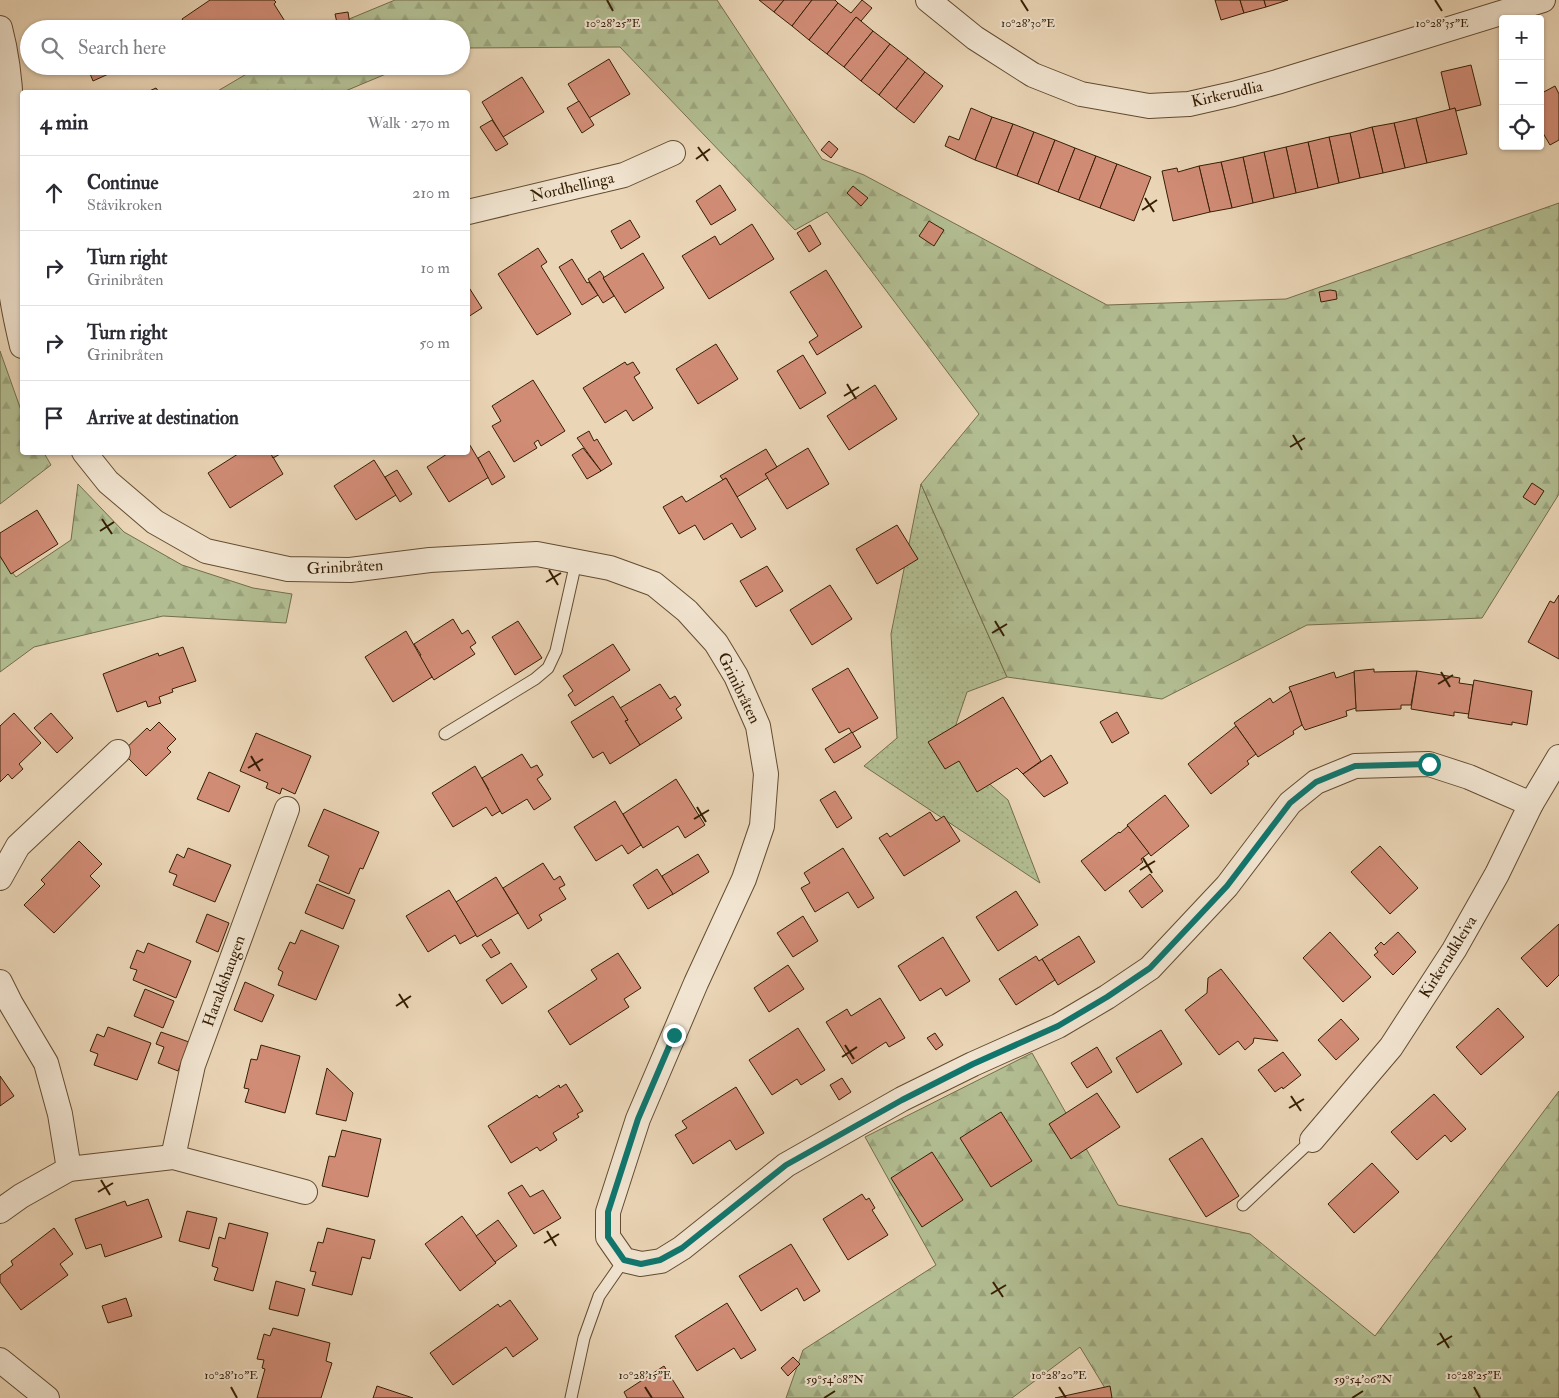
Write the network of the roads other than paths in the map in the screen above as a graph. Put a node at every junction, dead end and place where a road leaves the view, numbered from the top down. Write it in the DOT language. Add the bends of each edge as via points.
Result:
graph roads {
  1 [pos="928,0"];
  2 [pos="1543,0"];
  3 [pos="0,28"];
  4 [pos="672,153"];
  5 [pos="470,212"];
  6 [pos="20,336"];
  7 [pos="86,455"];
  8 [pos="576,562"];
  9 [pos="445,734"];
  10 [pos="118,752"];
  11 [pos="1559,757"];
  12 [pos="1531,804"];
  13 [pos="287,809"];
  14 [pos="0,878"];
  15 [pos="0,982"];
  16 [pos="1312,1140"];
  17 [pos="173,1157"];
  18 [pos="69,1169"];
  19 [pos="305,1192"];
  20 [pos="1243,1205"];
  21 [pos="0,1211"];
  22 [pos="633,1262"];
  23 [pos="0,1360"];
  24 [pos="47,1398"];
  25 [pos="571,1398"];
  1 -- 2 [label="street, Kirkerudlia" via="975,38 1033,75 1081,94 1149,106 1189,104 1233,94"];
  3 -- 6 [label="street" via="10,88 12,130 10,284"];
  4 -- 5 [label="street, Nordhellinga" via="624,175"];
  7 -- 8 [label="street, Grinibråten" via="108,482 155,522 206,551 250,562 288,569 350,570 430,560 537,554"];
  8 -- 9 [label="lane" via="556,651 548,668"];
  8 -- 22 [label="street, Grinibråten" via="610,568 654,584 687,611 716,643 736,676 758,726 766,774 762,826 744,878 638,1119 608,1212 608,1237"];
  10 -- 14 [label="street" via="18,846"];
  11 -- 12 [label="street, Kirkerudkleiva"];
  12 -- 16 [label="street, Kirkerudkleiva" via="1497,874 1454,950 1391,1046"];
  12 -- 22 [label="street" via="1469,777 1429,764 1355,766 1316,782 1290,803 1227,886 1150,968 1058,1026 902,1100 786,1165 682,1248 660,1260"];
  13 -- 17 [label="street, Haraldshaugen" via="193,1065"];
  15 -- 18 [label="street" via="46,1063 60,1114"];
  16 -- 20 [label="lane"];
  17 -- 18 [label="street"];
  17 -- 19 [label="street"];
  18 -- 21 [label="street"];
  22 -- 25 [label="lane" via="599,1296 584,1338"];
  23 -- 24 [label="street"];
}
